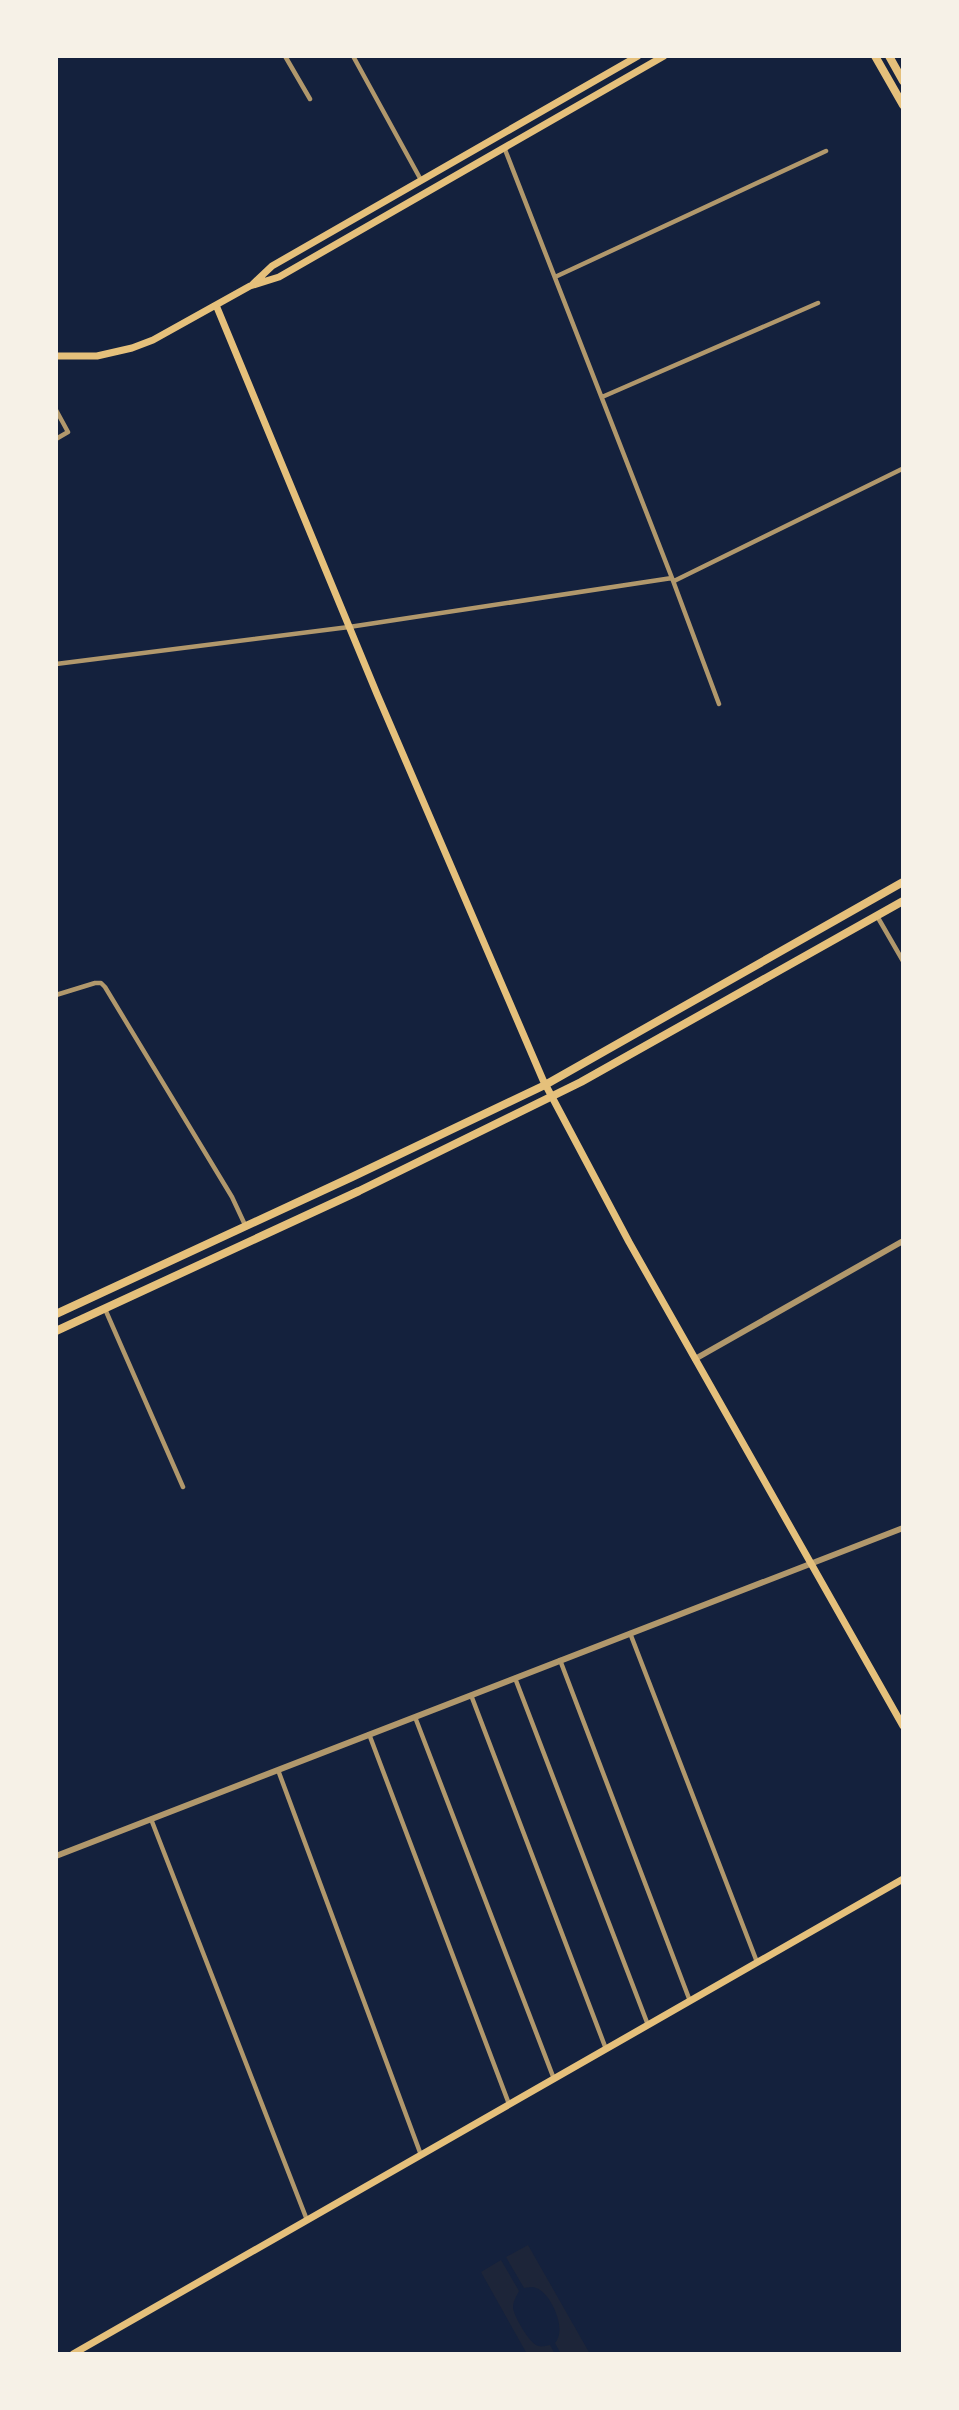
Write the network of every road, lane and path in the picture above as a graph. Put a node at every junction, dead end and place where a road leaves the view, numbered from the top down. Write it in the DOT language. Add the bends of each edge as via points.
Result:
graph roads {
  1 [pos="285,56"];
  2 [pos="352,56"];
  3 [pos="638,56"];
  4 [pos="664,56"];
  5 [pos="875,56"];
  6 [pos="889,56"];
  7 [pos="903,81"];
  8 [pos="310,99"];
  9 [pos="903,105"];
  10 [pos="503,147"];
  11 [pos="826,151"];
  12 [pos="421,180"];
  13 [pos="555,277"];
  14 [pos="250,286"];
  15 [pos="818,303"];
  16 [pos="216,305"];
  17 [pos="56,356"];
  18 [pos="602,397"];
  19 [pos="56,410"];
  20 [pos="56,439"];
  21 [pos="902,469"];
  22 [pos="673,579"];
  23 [pos="349,627"];
  24 [pos="56,664"];
  25 [pos="719,704"];
  26 [pos="903,883"];
  27 [pos="903,901"];
  28 [pos="877,915"];
  29 [pos="903,961"];
  30 [pos="56,995"];
  31 [pos="545,1085"];
  32 [pos="551,1098"];
  33 [pos="246,1227"];
  34 [pos="903,1241"];
  35 [pos="105,1310"];
  36 [pos="56,1314"];
  37 [pos="56,1331"];
  38 [pos="695,1359"];
  39 [pos="183,1487"];
  40 [pos="903,1528"];
  41 [pos="811,1564"];
  42 [pos="630,1633"];
  43 [pos="560,1660"];
  44 [pos="515,1678"];
  45 [pos="471,1695"];
  46 [pos="415,1717"];
  47 [pos="903,1726"];
  48 [pos="369,1734"];
  49 [pos="278,1770"];
  50 [pos="152,1819"];
  51 [pos="56,1856"];
  52 [pos="903,1879"];
  53 [pos="757,1963"];
  54 [pos="690,2001"];
  55 [pos="648,2025"];
  56 [pos="606,2049"];
  57 [pos="554,2079"];
  58 [pos="509,2105"];
  59 [pos="421,2155"];
  60 [pos="307,2220"];
  61 [pos="73,2354"];
  1 -- 8 [label="street"];
  2 -- 12 [label="street"];
  3 -- 12 [label="main road"];
  4 -- 10 [label="main road"];
  5 -- 9 [label="main road"];
  6 -- 7 [label="main road"];
  10 -- 13 [label="street"];
  10 -- 14 [label="main road" via="279,277"];
  11 -- 13 [label="street"];
  12 -- 14 [label="main road" via="272,266"];
  13 -- 18 [label="street"];
  14 -- 16 [label="main road"];
  15 -- 18 [label="street"];
  16 -- 17 [label="main road" via="132,348 97,356"];
  16 -- 23 [label="main road"];
  18 -- 22 [label="street"];
  19 -- 20 [label="street" via="68,432"];
  21 -- 22 [label="street"];
  22 -- 23 [label="street"];
  22 -- 25 [label="street"];
  23 -- 24 [label="street"];
  23 -- 31 [label="main road"];
  26 -- 31 [label="main road"];
  27 -- 28 [label="main road"];
  28 -- 29 [label="street"];
  28 -- 32 [label="main road"];
  30 -- 33 [label="street" via="95,983 105,987"];
  31 -- 32 [label="main road"];
  31 -- 33 [label="main road"];
  32 -- 35 [label="main road"];
  32 -- 38 [label="main road"];
  33 -- 36 [label="main road"];
  34 -- 38 [label="street"];
  35 -- 37 [label="main road"];
  35 -- 39 [label="street"];
  38 -- 41 [label="main road"];
  40 -- 41 [label="street"];
  41 -- 42 [label="street"];
  41 -- 47 [label="main road"];
  42 -- 43 [label="street"];
  42 -- 53 [label="street"];
  43 -- 44 [label="street"];
  43 -- 54 [label="street"];
  44 -- 45 [label="street"];
  44 -- 55 [label="street"];
  45 -- 46 [label="street"];
  45 -- 56 [label="street"];
  46 -- 48 [label="street"];
  46 -- 57 [label="street"];
  48 -- 49 [label="street"];
  48 -- 58 [label="street"];
  49 -- 50 [label="street"];
  49 -- 59 [label="street"];
  50 -- 51 [label="street"];
  50 -- 60 [label="street"];
  52 -- 53 [label="main road"];
  53 -- 54 [label="main road"];
  54 -- 55 [label="main road"];
  55 -- 56 [label="main road"];
  56 -- 57 [label="main road"];
  57 -- 58 [label="main road"];
  58 -- 59 [label="main road"];
  59 -- 60 [label="main road"];
  60 -- 61 [label="main road"];
}
